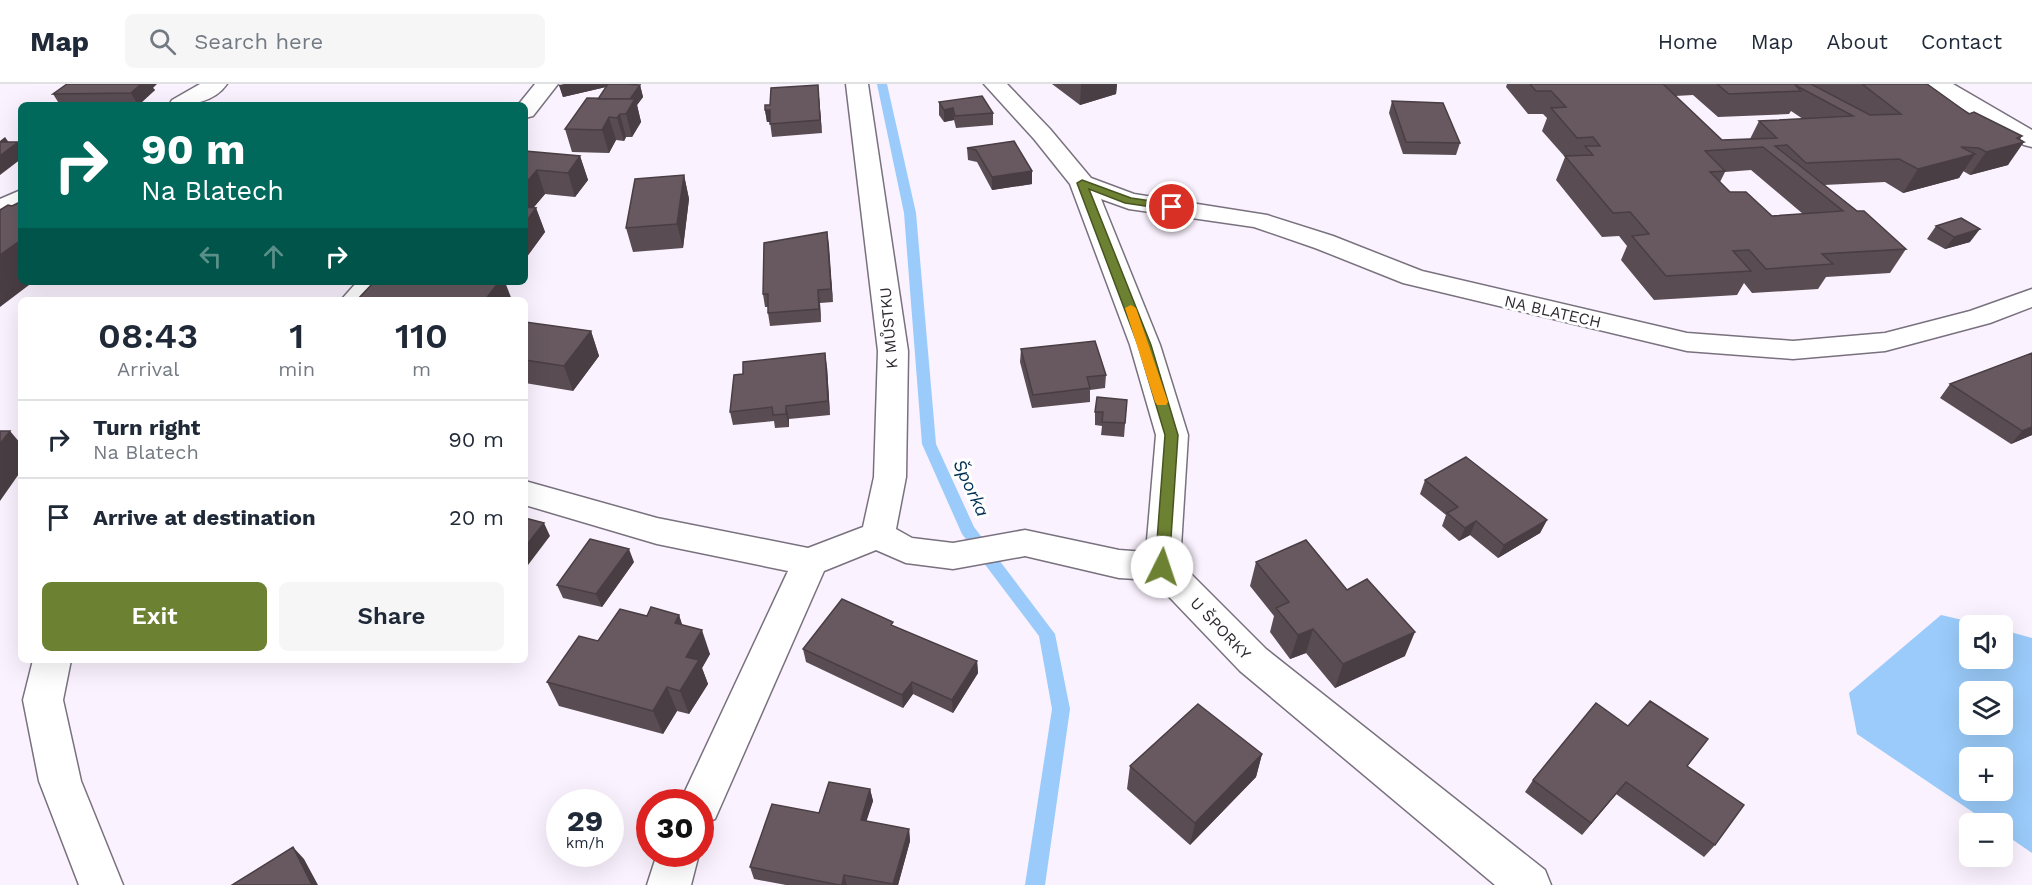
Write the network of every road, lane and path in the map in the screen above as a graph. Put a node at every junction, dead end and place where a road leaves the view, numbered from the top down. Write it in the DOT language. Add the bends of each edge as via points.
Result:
graph roads {
  1 [pos="216,84"];
  2 [pos="547,84"];
  3 [pos="857,84"];
  4 [pos="995,84"];
  5 [pos="1937,84"];
  6 [pos="185,102"];
  7 [pos="528,107"];
  8 [pos="2032,140"];
  9 [pos="1082,183"];
  10 [pos="18,199"];
  11 [pos="0,209"];
  12 [pos="369,285"];
  13 [pos="358,297"];
  14 [pos="2032,297"];
  15 [pos="528,494"];
  16 [pos="878,535"];
  17 [pos="810,562"];
  18 [pos="1162,567"];
  19 [pos="51,663"];
  20 [pos="707,789"];
  21 [pos="674,867"];
  22 [pos="101,885"];
  23 [pos="669,885"];
  24 [pos="1528,885"];
  1 -- 6 [label="street"];
  2 -- 7 [label="street"];
  3 -- 16 [label="street, K MŮSTKU" via="893,351 890,477"];
  4 -- 9 [label="street"];
  5 -- 8 [label="street"];
  9 -- 14 [label="street, NA BLATECH" via="1129,201 1258,220 1413,277 1687,342 1793,350 1885,342 1980,317"];
  9 -- 18 [label="street" via="1144,345 1172,435"];
  10 -- 11 [label="street"];
  12 -- 13 [label="street"];
  15 -- 17 [label="street" via="657,531"];
  16 -- 17 [label="street"];
  16 -- 18 [label="street" via="906,550 953,556 1025,543 1119,564"];
  17 -- 20 [label="street"];
  18 -- 24 [label="street, U ŠPORKY" via="1253,660"];
  19 -- 22 [label="street" via="43,700 60,781"];
  21 -- 23 [label="street"];
}
